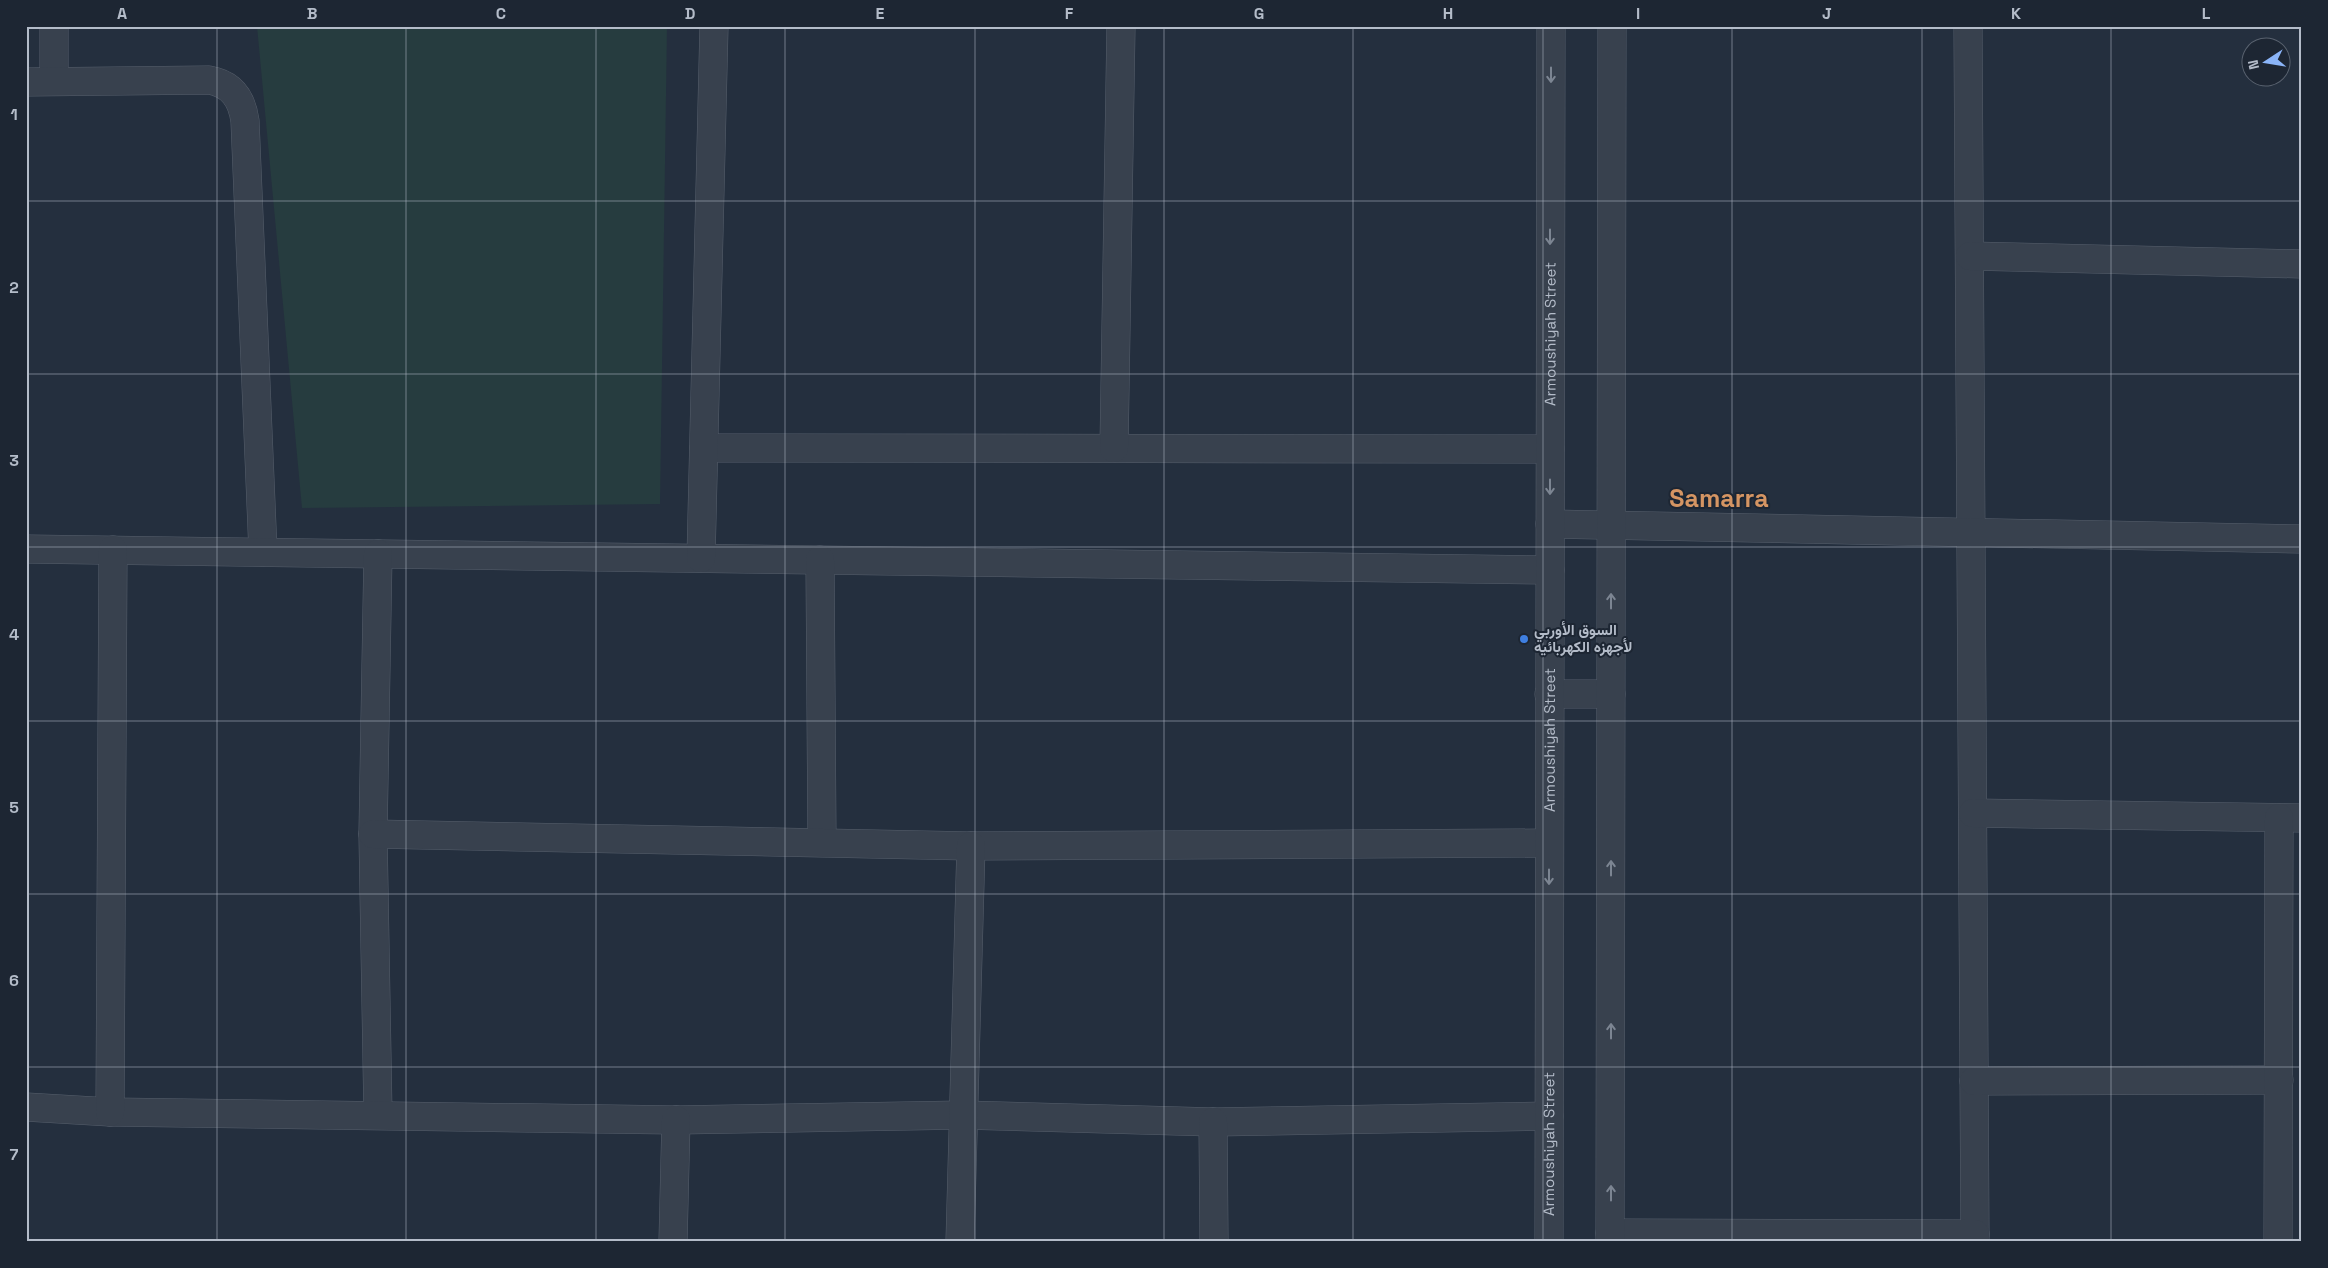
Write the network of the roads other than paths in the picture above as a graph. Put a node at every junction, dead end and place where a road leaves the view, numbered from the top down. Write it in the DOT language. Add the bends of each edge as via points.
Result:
graph roads {
  1 [pos="54,26"];
  2 [pos="714,26"];
  3 [pos="1121,26"];
  4 [pos="1551,26"];
  5 [pos="1612,26"];
  6 [pos="1968,26"];
  7 [pos="26,82"];
  8 [pos="54,82"];
  9 [pos="1970,256"];
  10 [pos="2302,264"];
  11 [pos="704,448"];
  12 [pos="1114,448"];
  13 [pos="1550,449"];
  14 [pos="1550,524"];
  15 [pos="1612,525"];
  16 [pos="1971,532"];
  17 [pos="2302,539"];
  18 [pos="26,549"];
  19 [pos="113,550"];
  20 [pos="263,552"];
  21 [pos="378,554"];
  22 [pos="701,558"];
  23 [pos="820,560"];
  24 [pos="1550,570"];
  25 [pos="1549,694"];
  26 [pos="1611,694"];
  27 [pos="1973,813"];
  28 [pos="2290,818"];
  29 [pos="373,834"];
  30 [pos="822,842"];
  31 [pos="1549,843"];
  32 [pos="970,846"];
  33 [pos="2279,1080"];
  34 [pos="1974,1081"];
  35 [pos="26,1106"];
  36 [pos="110,1112"];
  37 [pos="378,1115"];
  38 [pos="963,1115"];
  39 [pos="1549,1116"];
  40 [pos="676,1120"];
  41 [pos="1213,1122"];
  42 [pos="1610,1237"];
  43 [pos="1975,1238"];
  44 [pos="673,1242"];
  45 [pos="960,1242"];
  46 [pos="1214,1242"];
  47 [pos="1549,1242"];
  48 [pos="2278,1242"];
  1 -- 8 [label="street"];
  2 -- 11 [label="street"];
  3 -- 12 [label="street"];
  4 -- 13 [label="street, Armoushiyah Street, one-way"];
  5 -- 15 [label="street"];
  6 -- 9 [label="street"];
  7 -- 8 [label="street"];
  8 -- 20 [label="street" via="209,80 227,86 240,101 245,121"];
  9 -- 10 [label="street"];
  9 -- 16 [label="street"];
  11 -- 12 [label="street"];
  11 -- 22 [label="street"];
  12 -- 13 [label="street"];
  13 -- 14 [label="street, Armoushiyah Street, one-way"];
  14 -- 15 [label="street"];
  14 -- 24 [label="street, Armoushiyah Street"];
  15 -- 16 [label="street"];
  26 -- 15 [label="street, one-way"];
  16 -- 17 [label="street"];
  16 -- 27 [label="street"];
  18 -- 19 [label="street"];
  19 -- 20 [label="street"];
  19 -- 36 [label="street"];
  20 -- 21 [label="street"];
  21 -- 22 [label="street"];
  21 -- 29 [label="street"];
  22 -- 23 [label="street"];
  23 -- 24 [label="street"];
  23 -- 30 [label="street"];
  24 -- 25 [label="street, Armoushiyah Street"];
  25 -- 26 [label="street"];
  25 -- 31 [label="street, Armoushiyah Street"];
  42 -- 26 [label="street, one-way"];
  27 -- 28 [label="street"];
  27 -- 34 [label="street"];
  28 -- 33 [label="street"];
  29 -- 30 [label="street"];
  29 -- 37 [label="street"];
  30 -- 32 [label="street"];
  31 -- 32 [label="street"];
  31 -- 39 [label="street, Armoushiyah Street, one-way"];
  32 -- 38 [label="street"];
  33 -- 34 [label="street"];
  33 -- 48 [label="street"];
  34 -- 43 [label="street"];
  35 -- 36 [label="street"];
  36 -- 37 [label="street"];
  37 -- 40 [label="street"];
  38 -- 40 [label="street"];
  38 -- 41 [label="street"];
  38 -- 45 [label="street"];
  39 -- 41 [label="street"];
  39 -- 47 [label="street, Armoushiyah Street"];
  40 -- 44 [label="street"];
  41 -- 46 [label="street"];
  42 -- 43 [label="street"];
}
